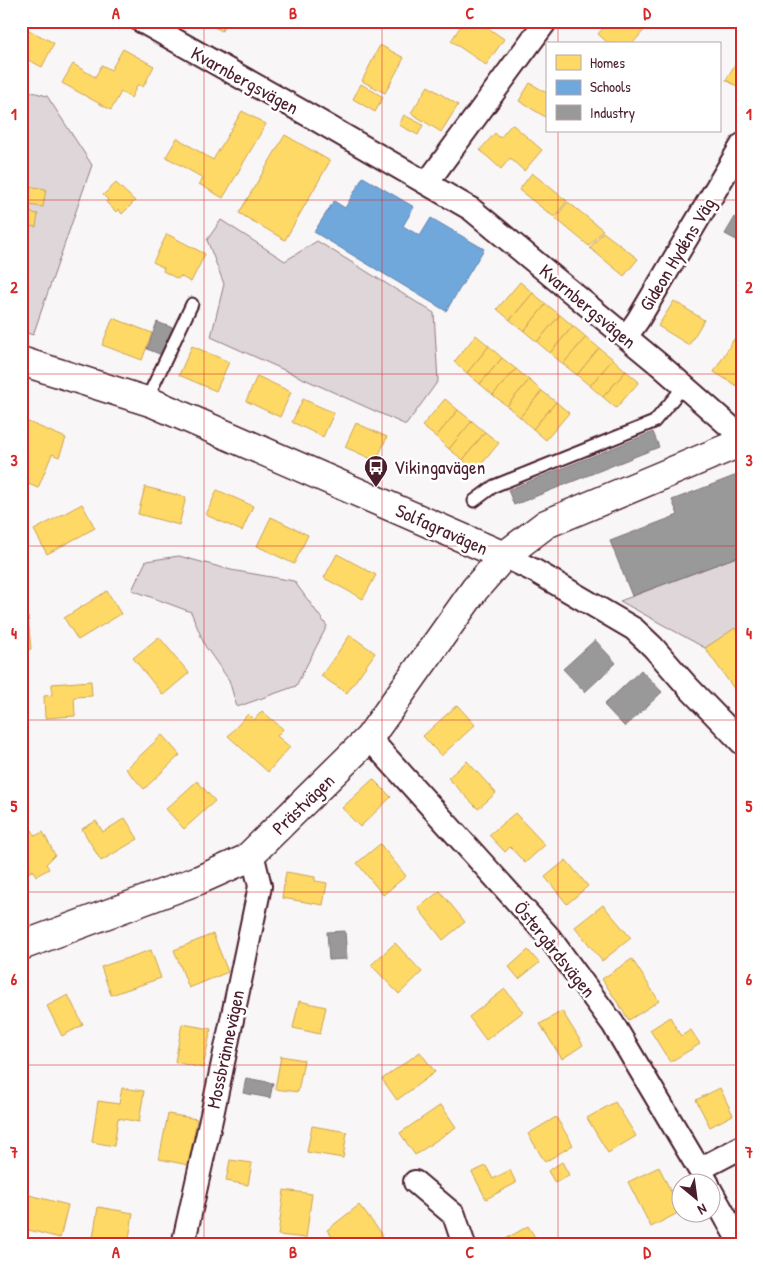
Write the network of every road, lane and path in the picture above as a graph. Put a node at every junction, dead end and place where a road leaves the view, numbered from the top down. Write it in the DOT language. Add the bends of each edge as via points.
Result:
graph roads {
  1 [pos="141,21"];
  2 [pos="546,21"];
  3 [pos="742,145"];
  4 [pos="427,184"];
  5 [pos="192,304"];
  6 [pos="626,337"];
  7 [pos="21,361"];
  8 [pos="684,386"];
  9 [pos="146,401"];
  10 [pos="742,437"];
  11 [pos="742,442"];
  12 [pos="474,501"];
  13 [pos="504,556"];
  14 [pos="369,738"];
  15 [pos="742,743"];
  16 [pos="252,853"];
  17 [pos="21,946"];
  18 [pos="742,1147"];
  19 [pos="703,1174"];
  20 [pos="707,1174"];
  21 [pos="415,1182"];
  22 [pos="720,1206"];
  23 [pos="183,1245"];
  24 [pos="464,1245"];
  25 [pos="741,1245"];
  1 -- 4 [label="street, Kvarnbergsvägen"];
  2 -- 4 [label="street"];
  3 -- 6 [label="street, Gideon Hydéns Väg"];
  4 -- 6 [label="street, Kvarnbergsvägen" via="472,209"];
  5 -- 9 [label="lane"];
  6 -- 8 [label="street, Kvarnbergsvägen"];
  7 -- 9 [label="street, Solfagravägen"];
  8 -- 10 [label="street, Kvarnbergsvägen"];
  8 -- 12 [label="lane" via="654,422 494,486"];
  9 -- 13 [label="street, Solfagravägen"];
  11 -- 13 [label="street, Solfagravägen" via="546,524"];
  13 -- 14 [label="street, Prästvägen" via="475,589"];
  13 -- 15 [label="street" via="634,629"];
  14 -- 16 [label="street, Prästvägen"];
  14 -- 19 [label="street, Östergårdsvägen" via="549,937 613,1024"];
  16 -- 17 [label="street, Prästvägen" via="246,859 199,880"];
  16 -- 23 [label="street, Mossbrännevägen" via="260,886"];
  18 -- 20 [label="street"];
  21 -- 24 [label="street" via="454,1215"];
  22 -- 25 [label="street"];
}
